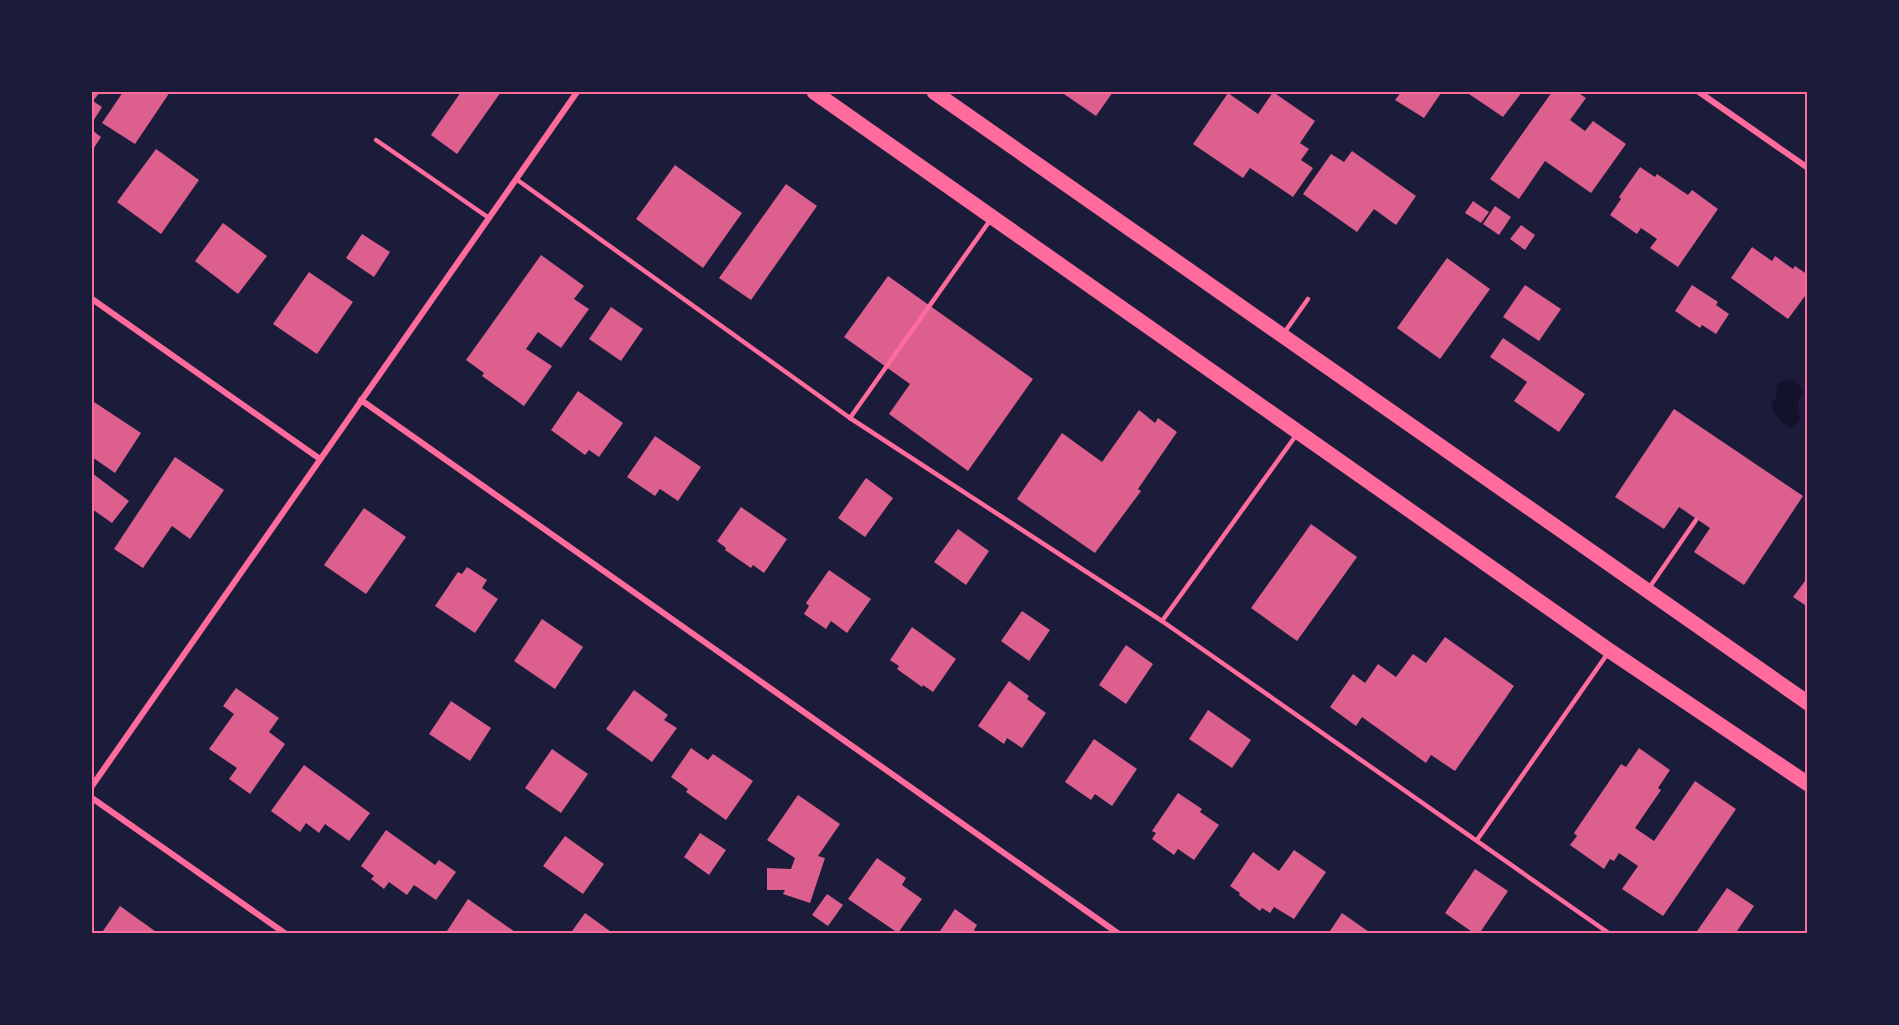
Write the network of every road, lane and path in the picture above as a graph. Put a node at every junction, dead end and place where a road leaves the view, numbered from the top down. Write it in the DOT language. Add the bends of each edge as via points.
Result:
graph roads {
  1 [pos="578,92"];
  2 [pos="814,92"];
  3 [pos="934,92"];
  4 [pos="1699,92"];
  5 [pos="376,140"];
  6 [pos="1808,168"];
  7 [pos="516,179"];
  8 [pos="993,217"];
  9 [pos="489,218"];
  10 [pos="92,299"];
  11 [pos="1308,299"];
  12 [pos="1282,335"];
  13 [pos="362,400"];
  14 [pos="850,418"];
  15 [pos="1298,432"];
  16 [pos="320,459"];
  17 [pos="1696,520"];
  18 [pos="1647,590"];
  19 [pos="1162,621"];
  20 [pos="1610,651"];
  21 [pos="1808,703"];
  22 [pos="1808,784"];
  23 [pos="92,786"];
  24 [pos="92,798"];
  25 [pos="1476,840"];
  26 [pos="286,933"];
  27 [pos="1119,933"];
  28 [pos="1610,933"];
  1 -- 7 [label="street"];
  2 -- 8 [label="main road"];
  3 -- 12 [label="main road"];
  4 -- 6 [label="street"];
  5 -- 9 [label="lane"];
  7 -- 9 [label="street"];
  7 -- 14 [label="lane"];
  8 -- 14 [label="lane"];
  8 -- 15 [label="main road"];
  9 -- 13 [label="street"];
  10 -- 16 [label="street"];
  11 -- 12 [label="lane"];
  12 -- 18 [label="main road"];
  13 -- 16 [label="street"];
  13 -- 27 [label="street"];
  14 -- 19 [label="lane"];
  15 -- 19 [label="lane"];
  15 -- 20 [label="main road"];
  16 -- 23 [label="street"];
  17 -- 18 [label="lane"];
  18 -- 21 [label="main road"];
  19 -- 25 [label="lane"];
  20 -- 22 [label="main road"];
  20 -- 25 [label="lane"];
  24 -- 26 [label="street"];
  25 -- 28 [label="lane"];
}
